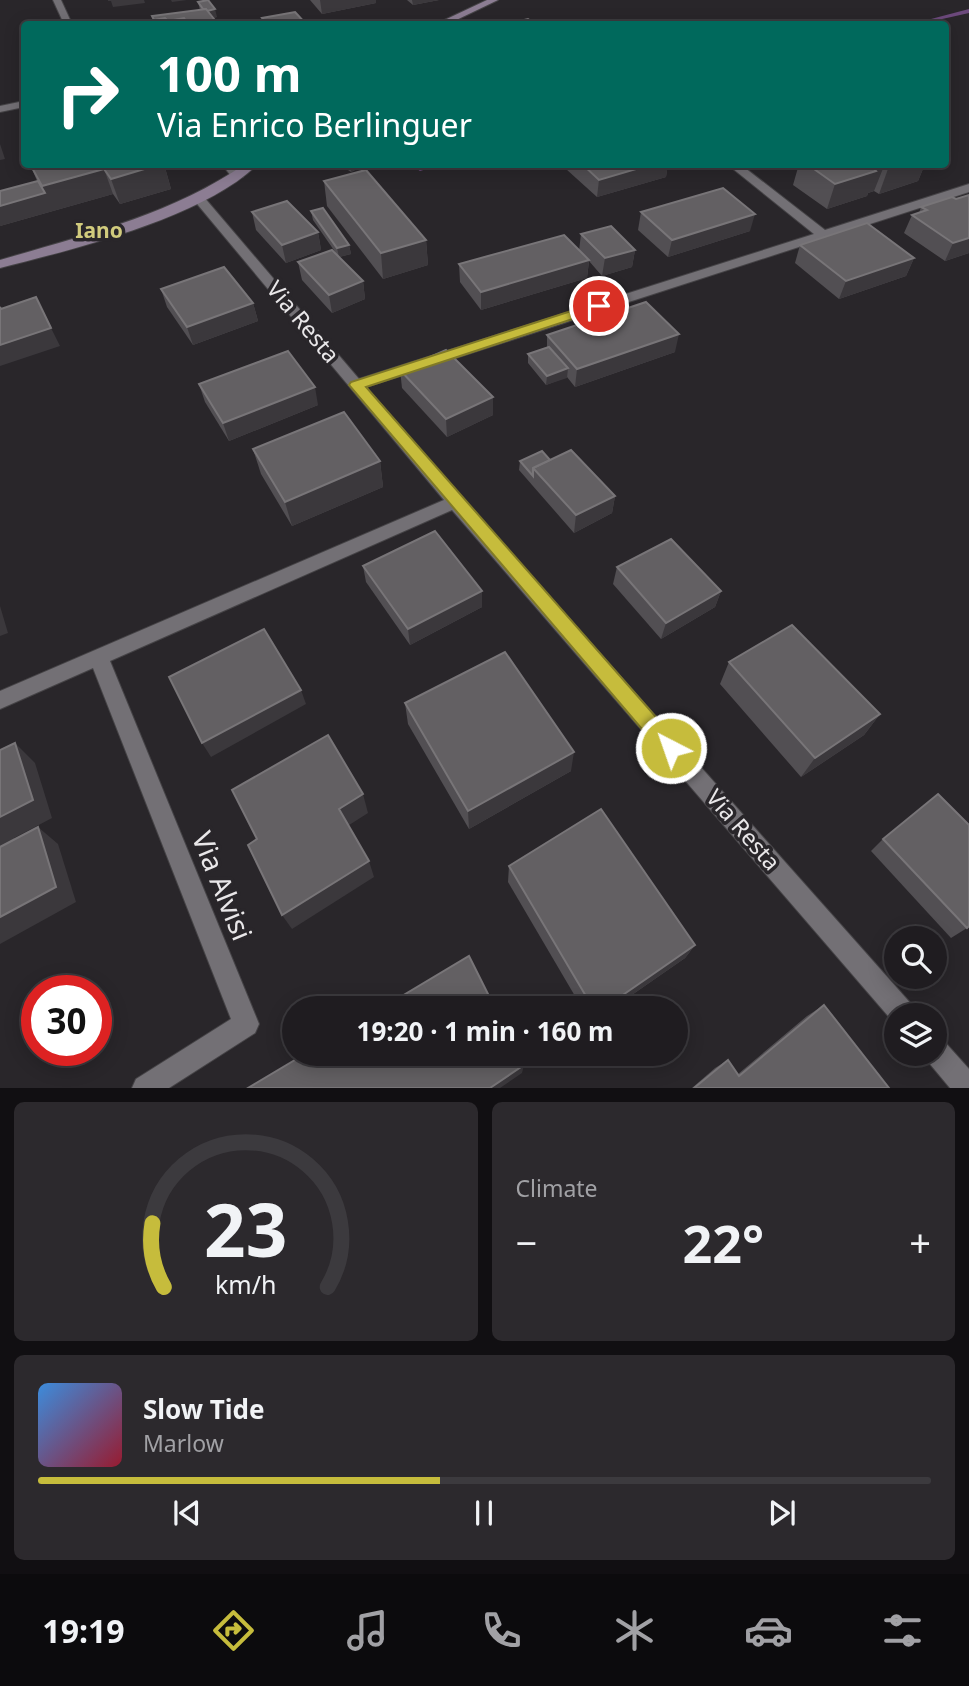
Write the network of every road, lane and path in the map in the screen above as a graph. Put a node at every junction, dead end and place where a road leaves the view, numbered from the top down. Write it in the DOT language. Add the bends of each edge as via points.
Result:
graph roads {
  1 [pos="57,0"];
  2 [pos="494,0"];
  3 [pos="67,21"];
  4 [pos="448,21"];
  5 [pos="21,105"];
  6 [pos="0,109"];
  7 [pos="230,168"];
  8 [pos="248,168"];
  9 [pos="737,168"];
  10 [pos="237,177"];
  11 [pos="969,188"];
  12 [pos="199,199"];
  13 [pos="823,235"];
  14 [pos="0,264"];
  15 [pos="356,385"];
  16 [pos="456,502"];
  17 [pos="99,659"];
  18 [pos="0,701"];
  19 [pos="894,1003"];
  20 [pos="947,1064"];
  21 [pos="145,1087"];
  22 [pos="968,1087"];
  1 -- 3 [label="street"];
  2 -- 4 [label="main road"];
  5 -- 6 [label="street"];
  7 -- 10 [label="street"];
  8 -- 10 [label="main road"];
  9 -- 13 [label="street"];
  10 -- 12 [label="main road"];
  11 -- 13 [label="street"];
  12 -- 14 [label="main road"];
  12 -- 15 [label="street, Via Resta"];
  13 -- 15 [label="street"];
  15 -- 16 [label="street, Via Resta"];
  16 -- 17 [label="street"];
  16 -- 19 [label="street, Via Resta"];
  17 -- 18 [label="street"];
  17 -- 21 [label="street, Via Alvisi" via="246,1024"];
  20 -- 22 [label="street"];
}
